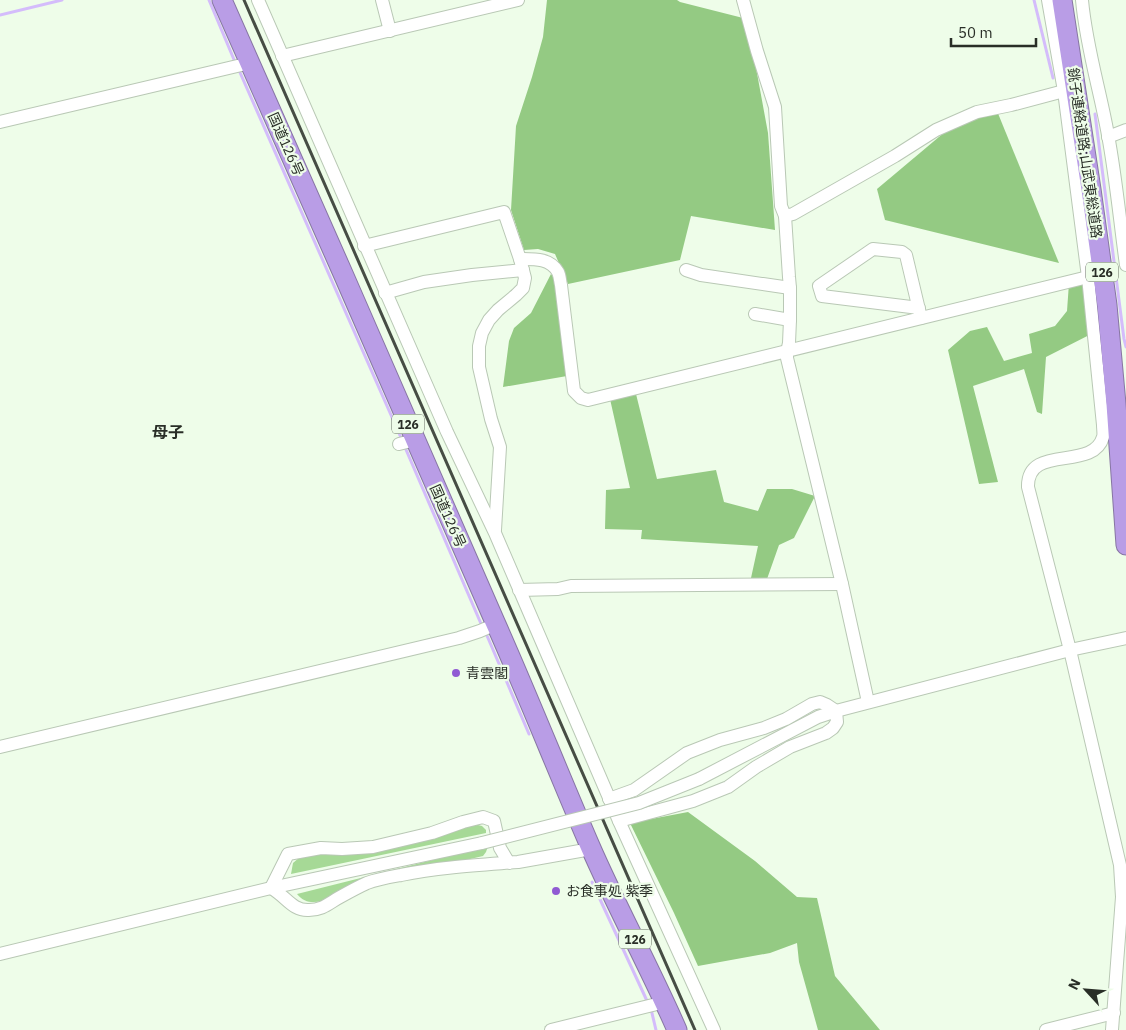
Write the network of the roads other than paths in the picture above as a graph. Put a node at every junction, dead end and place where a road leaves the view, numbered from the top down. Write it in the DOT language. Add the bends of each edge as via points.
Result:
graph roads {
  1 [pos="222,0"];
  2 [pos="258,0"];
  3 [pos="382,0"];
  4 [pos="518,0"];
  5 [pos="744,0"];
  6 [pos="1048,0"];
  7 [pos="1062,0"];
  8 [pos="1082,0"];
  9 [pos="390,30"];
  10 [pos="282,56"];
  11 [pos="241,65"];
  12 [pos="1064,91"];
  13 [pos="0,122"];
  14 [pos="1126,130"];
  15 [pos="1108,137"];
  16 [pos="785,216"];
  17 [pos="364,246"];
  18 [pos="522,265"];
  19 [pos="1126,265"];
  20 [pos="686,270"];
  21 [pos="1088,277"];
  22 [pos="790,288"];
  23 [pos="385,293"];
  24 [pos="920,313"];
  25 [pos="755,314"];
  26 [pos="790,320"];
  27 [pos="787,352"];
  28 [pos="495,533"];
  29 [pos="1126,545"];
  30 [pos="842,584"];
  31 [pos="519,590"];
  32 [pos="488,628"];
  33 [pos="1126,638"];
  34 [pos="1070,650"];
  35 [pos="868,702"];
  36 [pos="836,710"];
  37 [pos="0,747"];
  38 [pos="610,801"];
  39 [pos="576,814"];
  40 [pos="618,821"];
  41 [pos="591,849"];
  42 [pos="509,862"];
  43 [pos="272,888"];
  44 [pos="0,954"];
  45 [pos="654,1005"];
  46 [pos="1114,1013"];
  47 [pos="551,1030"];
  48 [pos="677,1030"];
  49 [pos="714,1030"];
  50 [pos="1046,1030"];
  51 [pos="1112,1030"];
  1 -- 11 [label="highway, 国道126号 / 126"];
  2 -- 10 [label="street"];
  3 -- 9 [label="street"];
  4 -- 9 [label="street"];
  5 -- 16 [label="street" via="775,106 781,206"];
  6 -- 12 [label="street"];
  7 -- 29 [label="highway, 銚子連絡道路;山武東総道路 / 126" via="1107,305"];
  8 -- 15 [label="street"];
  9 -- 10 [label="street"];
  10 -- 17 [label="street"];
  11 -- 13 [label="street"];
  11 -- 32 [label="highway, 国道126号 / 126" via="334,250 406,442"];
  12 -- 16 [label="street" via="977,112 944,126"];
  12 -- 21 [label="street"];
  14 -- 15 [label="street"];
  15 -- 19 [label="street"];
  16 -- 22 [label="street"];
  17 -- 18 [label="street" via="504,212"];
  17 -- 23 [label="street"];
  18 -- 23 [label="street" via="424,282"];
  18 -- 27 [label="street" via="542,260 558,272 574,391 581,398 588,400"];
  18 -- 28 [label="street" via="523,288 489,320 478,346 478,367 500,448"];
  20 -- 22 [label="street"];
  21 -- 24 [label="street"];
  21 -- 34 [label="street" via="1103,437 1090,453 1038,464 1028,479"];
  22 -- 26 [label="street"];
  23 -- 28 [label="street"];
  24 -- 24 [label="street" via="906,255 902,252 873,248 819,286 822,296"];
  24 -- 27 [label="street"];
  25 -- 26 [label="street"];
  26 -- 27 [label="street"];
  27 -- 30 [label="street"];
  28 -- 31 [label="street"];
  30 -- 31 [label="street" via="571,586"];
  30 -- 35 [label="street"];
  31 -- 38 [label="street"];
  32 -- 37 [label="street" via="450,640"];
  32 -- 39 [label="highway, 国道126号 / 126"];
  33 -- 34 [label="street"];
  34 -- 35 [label="street"];
  34 -- 46 [label="street" via="1120,865 1122,897"];
  35 -- 36 [label="street"];
  36 -- 38 [label="street" via="820,702 812,704 764,728 687,753 634,790"];
  36 -- 40 [label="street" via="837,722 826,733 790,747 728,787 693,801"];
  36 -- 43 [label="street, bridge" via="699,779 639,803 482,843"];
  38 -- 39 [label="street"];
  38 -- 40 [label="street"];
  39 -- 41 [label="highway, 国道126号 / 126"];
  40 -- 49 [label="street"];
  41 -- 42 [label="street"];
  41 -- 45 [label="highway, 国道126号 / 126"];
  42 -- 43 [label="street" via="443,868 386,878 367,884 323,908 309,910 296,909"];
  42 -- 43 [label="street" via="500,848 494,821 483,817 432,833 372,846 321,848 288,854"];
  43 -- 44 [label="street"];
  45 -- 47 [label="street"];
  45 -- 48 [label="highway, 国道126号 / 126"];
  46 -- 50 [label="street"];
  46 -- 51 [label="street"];
}
